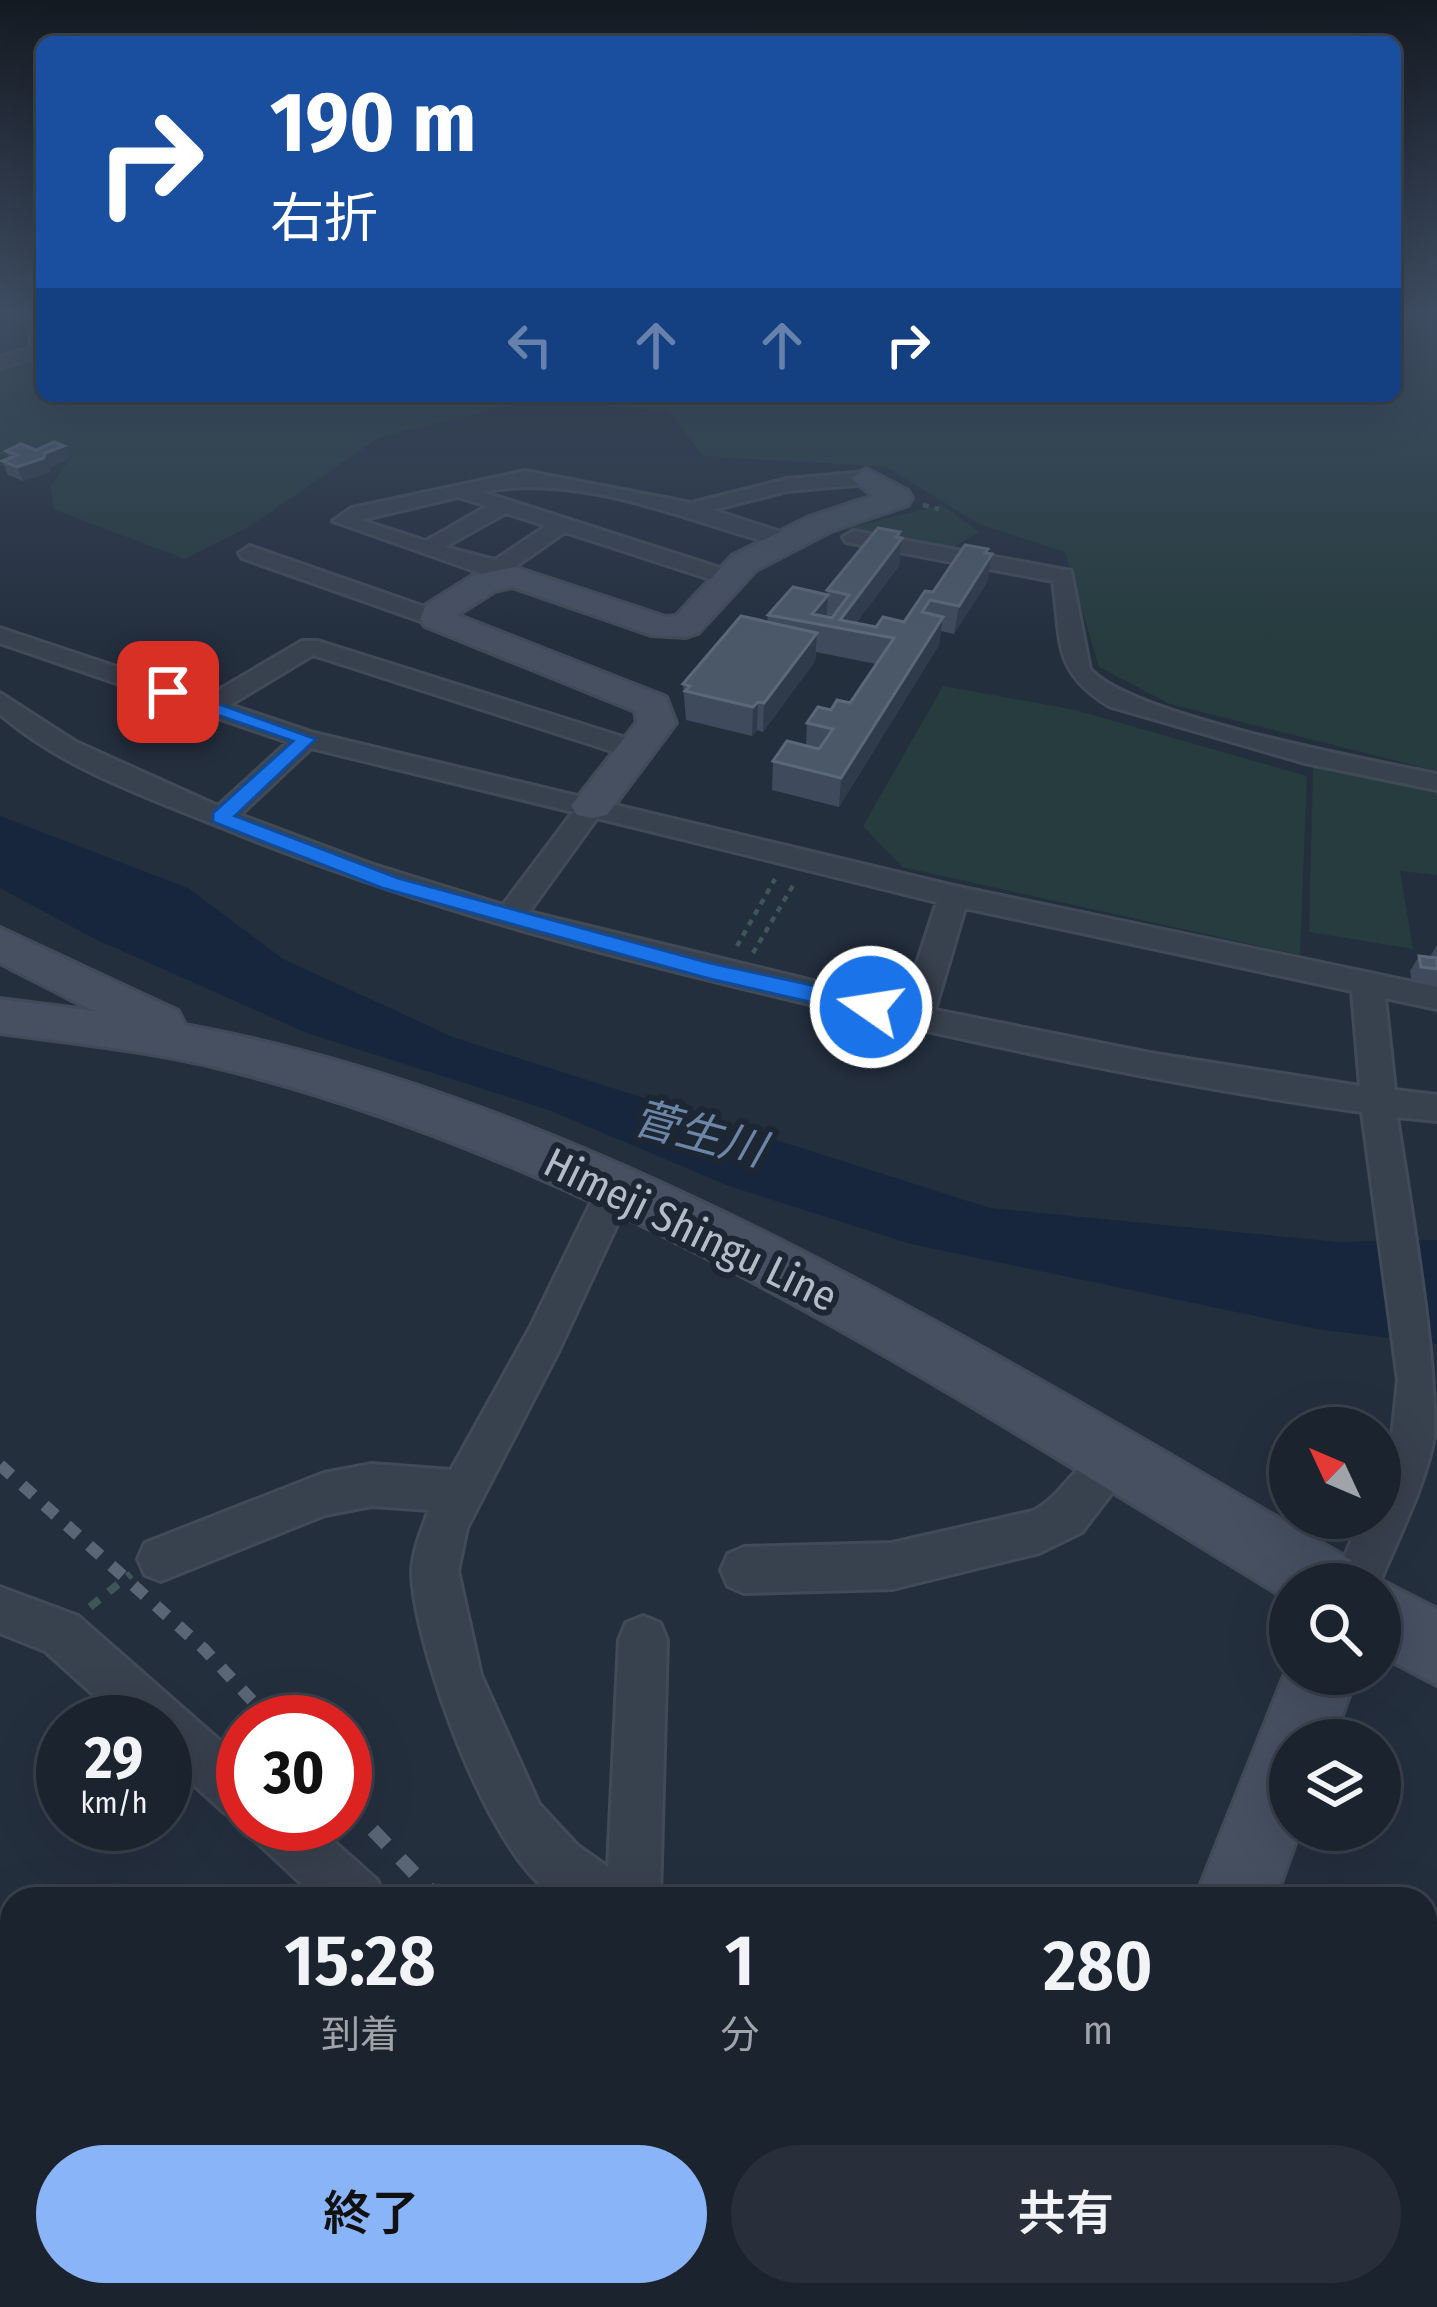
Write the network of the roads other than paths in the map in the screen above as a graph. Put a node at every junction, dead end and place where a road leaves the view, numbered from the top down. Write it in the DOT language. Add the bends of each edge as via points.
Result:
graph roads {
  1 [pos="866,478"];
  2 [pos="457,490"];
  3 [pos="503,505"];
  4 [pos="691,509"];
  5 [pos="563,524"];
  6 [pos="854,537"];
  7 [pos="785,541"];
  8 [pos="427,549"];
  9 [pos="250,553"];
  10 [pos="728,578"];
  11 [pos="437,619"];
  12 [pos="0,635"];
  13 [pos="0,700"];
  14 [pos="210,706"];
  15 [pos="306,739"];
  16 [pos="636,750"];
  17 [pos="1437,782"];
  18 [pos="592,806"];
  19 [pos="221,818"];
  20 [pos="955,896"];
  21 [pos="511,915"];
  22 [pos="0,944"];
  23 [pos="89,986"];
  24 [pos="1368,986"];
  25 [pos="1437,998"];
  26 [pos="10,1017"];
  27 [pos="916,1017"];
  28 [pos="224,1051"];
  29 [pos="1437,1108"];
  30 [pos="1379,1111"];
  31 [pos="616,1188"];
  32 [pos="1424,1375"];
  33 [pos="1115,1460"];
  34 [pos="462,1492"];
  35 [pos="160,1559"];
  36 [pos="1290,1563"];
  37 [pos="1365,1563"];
  38 [pos="744,1570"];
  39 [pos="0,1610"];
  40 [pos="1401,1628"];
  41 [pos="643,1640"];
  42 [pos="1437,1648"];
  43 [pos="130,1695"];
  44 [pos="192,1750"];
  45 [pos="216,1771"];
  46 [pos="1269,1810"];
  47 [pos="305,1851"];
  48 [pos="345,1887"];
  49 [pos="590,1887"];
  50 [pos="633,1887"];
  51 [pos="1240,1887"];
  1 -- 4 [label="street" via="787,485"];
  1 -- 7 [label="main road" via="897,498"];
  2 -- 3 [label="street"];
  2 -- 4 [label="street" via="525,477"];
  2 -- 8 [label="street" via="344,521"];
  3 -- 5 [label="street"];
  3 -- 8 [label="street"];
  4 -- 7 [label="street"];
  5 -- 8 [label="street" via="501,566"];
  5 -- 10 [label="street"];
  6 -- 17 [label="street" via="1063,576 1078,670 1118,700 1314,757"];
  7 -- 10 [label="main road"];
  9 -- 11 [label="street"];
  10 -- 11 [label="main road" via="694,620 674,629 514,577 484,583"];
  11 -- 16 [label="main road" via="653,706 657,723"];
  12 -- 14 [label="street"];
  13 -- 19 [label="street" via="113,772"];
  14 -- 15 [label="street"];
  14 -- 16 [label="street" via="310,646"];
  15 -- 18 [label="street"];
  15 -- 19 [label="street"];
  16 -- 18 [label="main road"];
  18 -- 20 [label="street"];
  18 -- 21 [label="street"];
  19 -- 21 [label="street" via="390,883"];
  20 -- 24 [label="street"];
  20 -- 27 [label="street"];
  21 -- 27 [label="street"];
  22 -- 23 [label="main road"];
  23 -- 26 [label="main road" via="61,1008"];
  23 -- 28 [label="main road"];
  24 -- 25 [label="street"];
  24 -- 30 [label="street"];
  26 -- 28 [label="main road, Himeji Shingu Line"];
  27 -- 30 [label="street"];
  28 -- 31 [label="main road, Himeji Shingu Line" via="415,1109"];
  29 -- 30 [label="street"];
  30 -- 32 [label="street"];
  31 -- 33 [label="main road, Himeji Shingu Line" via="793,1272"];
  31 -- 34 [label="street"];
  32 -- 37 [label="street" via="1402,1473"];
  33 -- 36 [label="main road, Himeji Shingu Line"];
  33 -- 38 [label="street" via="1066,1516 1039,1531 892,1566"];
  34 -- 35 [label="street" via="372,1485 324,1494"];
  34 -- 49 [label="street" via="435,1571 457,1678 521,1822"];
  39 -- 43 [label="street" via="61,1633"];
  40 -- 42 [label="main road"];
  41 -- 50 [label="street"];
  44 -- 45 [label="street"];
  46 -- 51 [label="main road"];
  47 -- 48 [label="street"];
}
